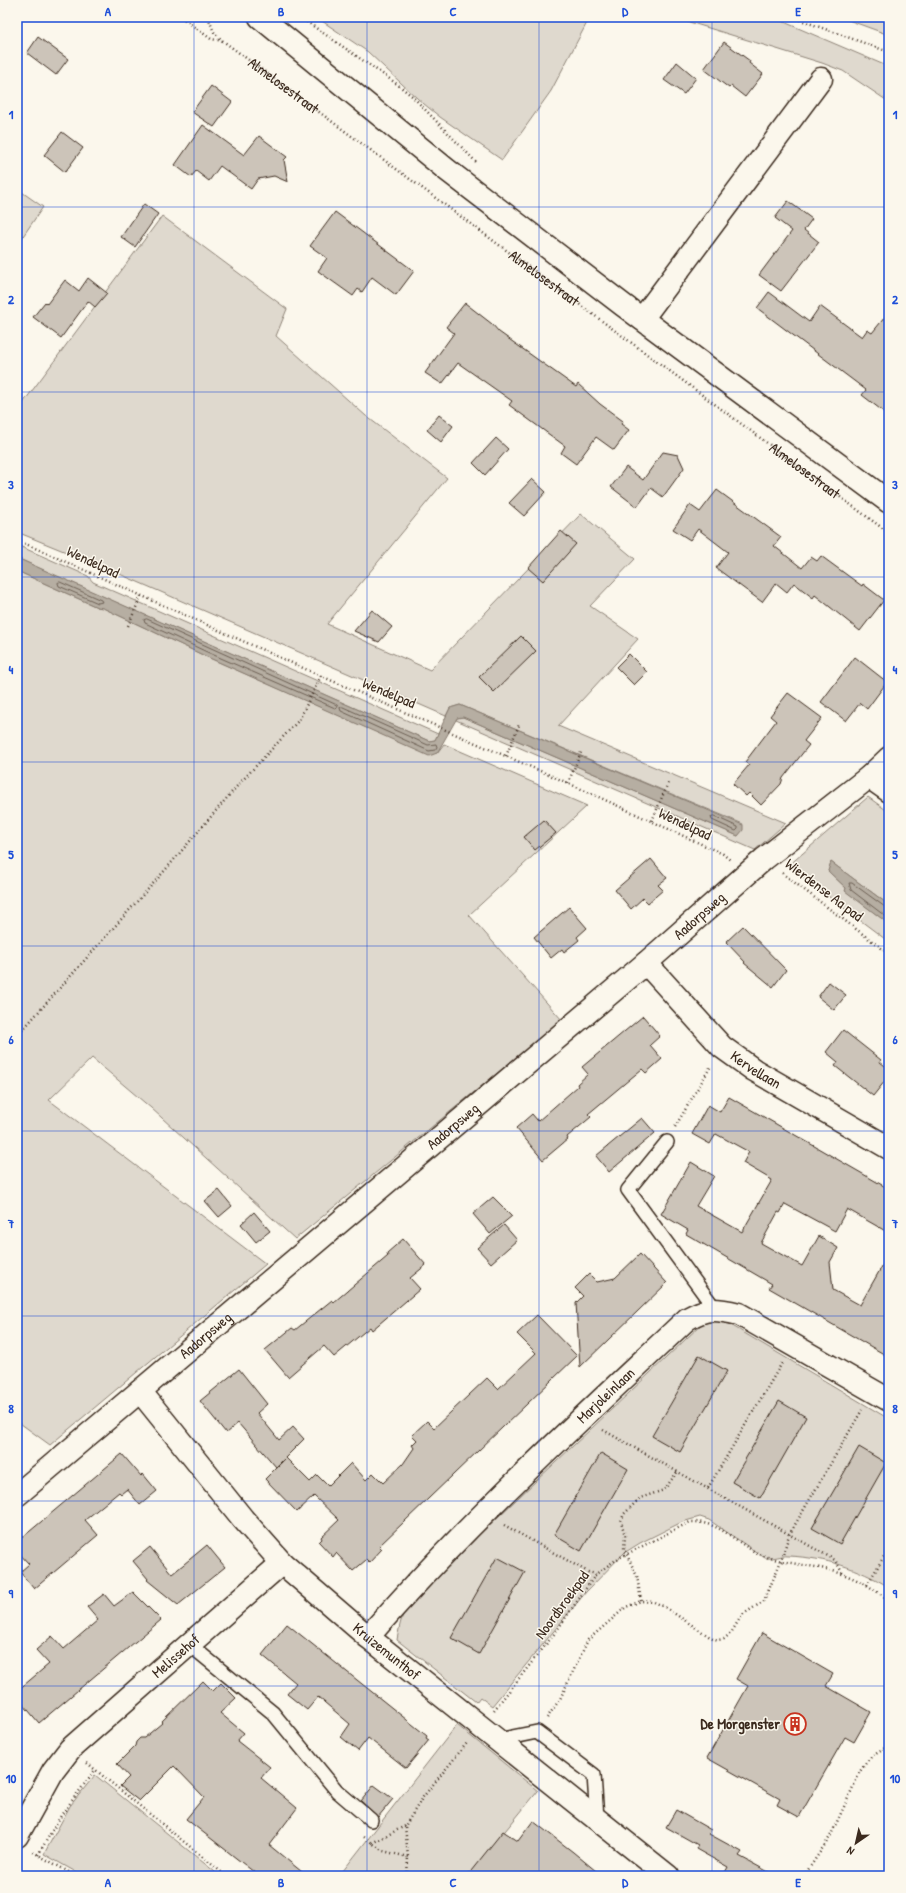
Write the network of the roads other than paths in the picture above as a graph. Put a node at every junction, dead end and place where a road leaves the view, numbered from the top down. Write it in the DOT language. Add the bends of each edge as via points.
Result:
graph roads {
  1 [pos="260,17"];
  2 [pos="821,79"];
  3 [pos="642,319"];
  4 [pos="889,502"];
  5 [pos="889,758"];
  6 [pos="869,777"];
  7 [pos="889,791"];
  8 [pos="646,963"];
  9 [pos="667,1142"];
  10 [pos="889,1148"];
  11 [pos="716,1309"];
  12 [pos="140,1391"];
  13 [pos="881,1395"];
  14 [pos="17,1495"];
  15 [pos="282,1563"];
  16 [pos="368,1637"];
  17 [pos="190,1645"];
  18 [pos="498,1740"];
  19 [pos="370,1820"];
  20 [pos="597,1820"];
  21 [pos="22,1842"];
  22 [pos="668,1876"];
  1 -- 3 [label="street, Almelosestraat" via="448,170"];
  2 -- 3 [label="street"];
  3 -- 4 [label="street, Almelosestraat"];
  5 -- 6 [label="street, Aadorpsweg"];
  6 -- 7 [label="street"];
  6 -- 8 [label="street, Aadorpsweg" via="747,874"];
  8 -- 10 [label="street, Kervellaan" via="722,1047 754,1070"];
  8 -- 12 [label="street, Aadorpsweg"];
  9 -- 11 [label="lane" via="628,1190"];
  11 -- 13 [label="street, Marjoleinlaan" via="739,1314"];
  11 -- 16 [label="street, Marjoleinlaan" via="699,1312 687,1319 585,1415 407,1592"];
  12 -- 14 [label="street, Aadorpsweg"];
  12 -- 15 [label="street, Kruizemunthof" via="243,1519"];
  15 -- 16 [label="street, Kruizemunthof"];
  15 -- 17 [label="street, Melissehof"];
  16 -- 18 [label="street, Kruizemunthof"];
  17 -- 19 [label="lane" via="273,1713 337,1791"];
  17 -- 21 [label="street, Melissehof" via="70,1749 53,1770"];
  18 -- 20 [label="street, Kruizemunthof"];
  18 -- 20 [label="lane" via="537,1732 594,1776"];
  20 -- 22 [label="street, Kruizemunthof"];
}
